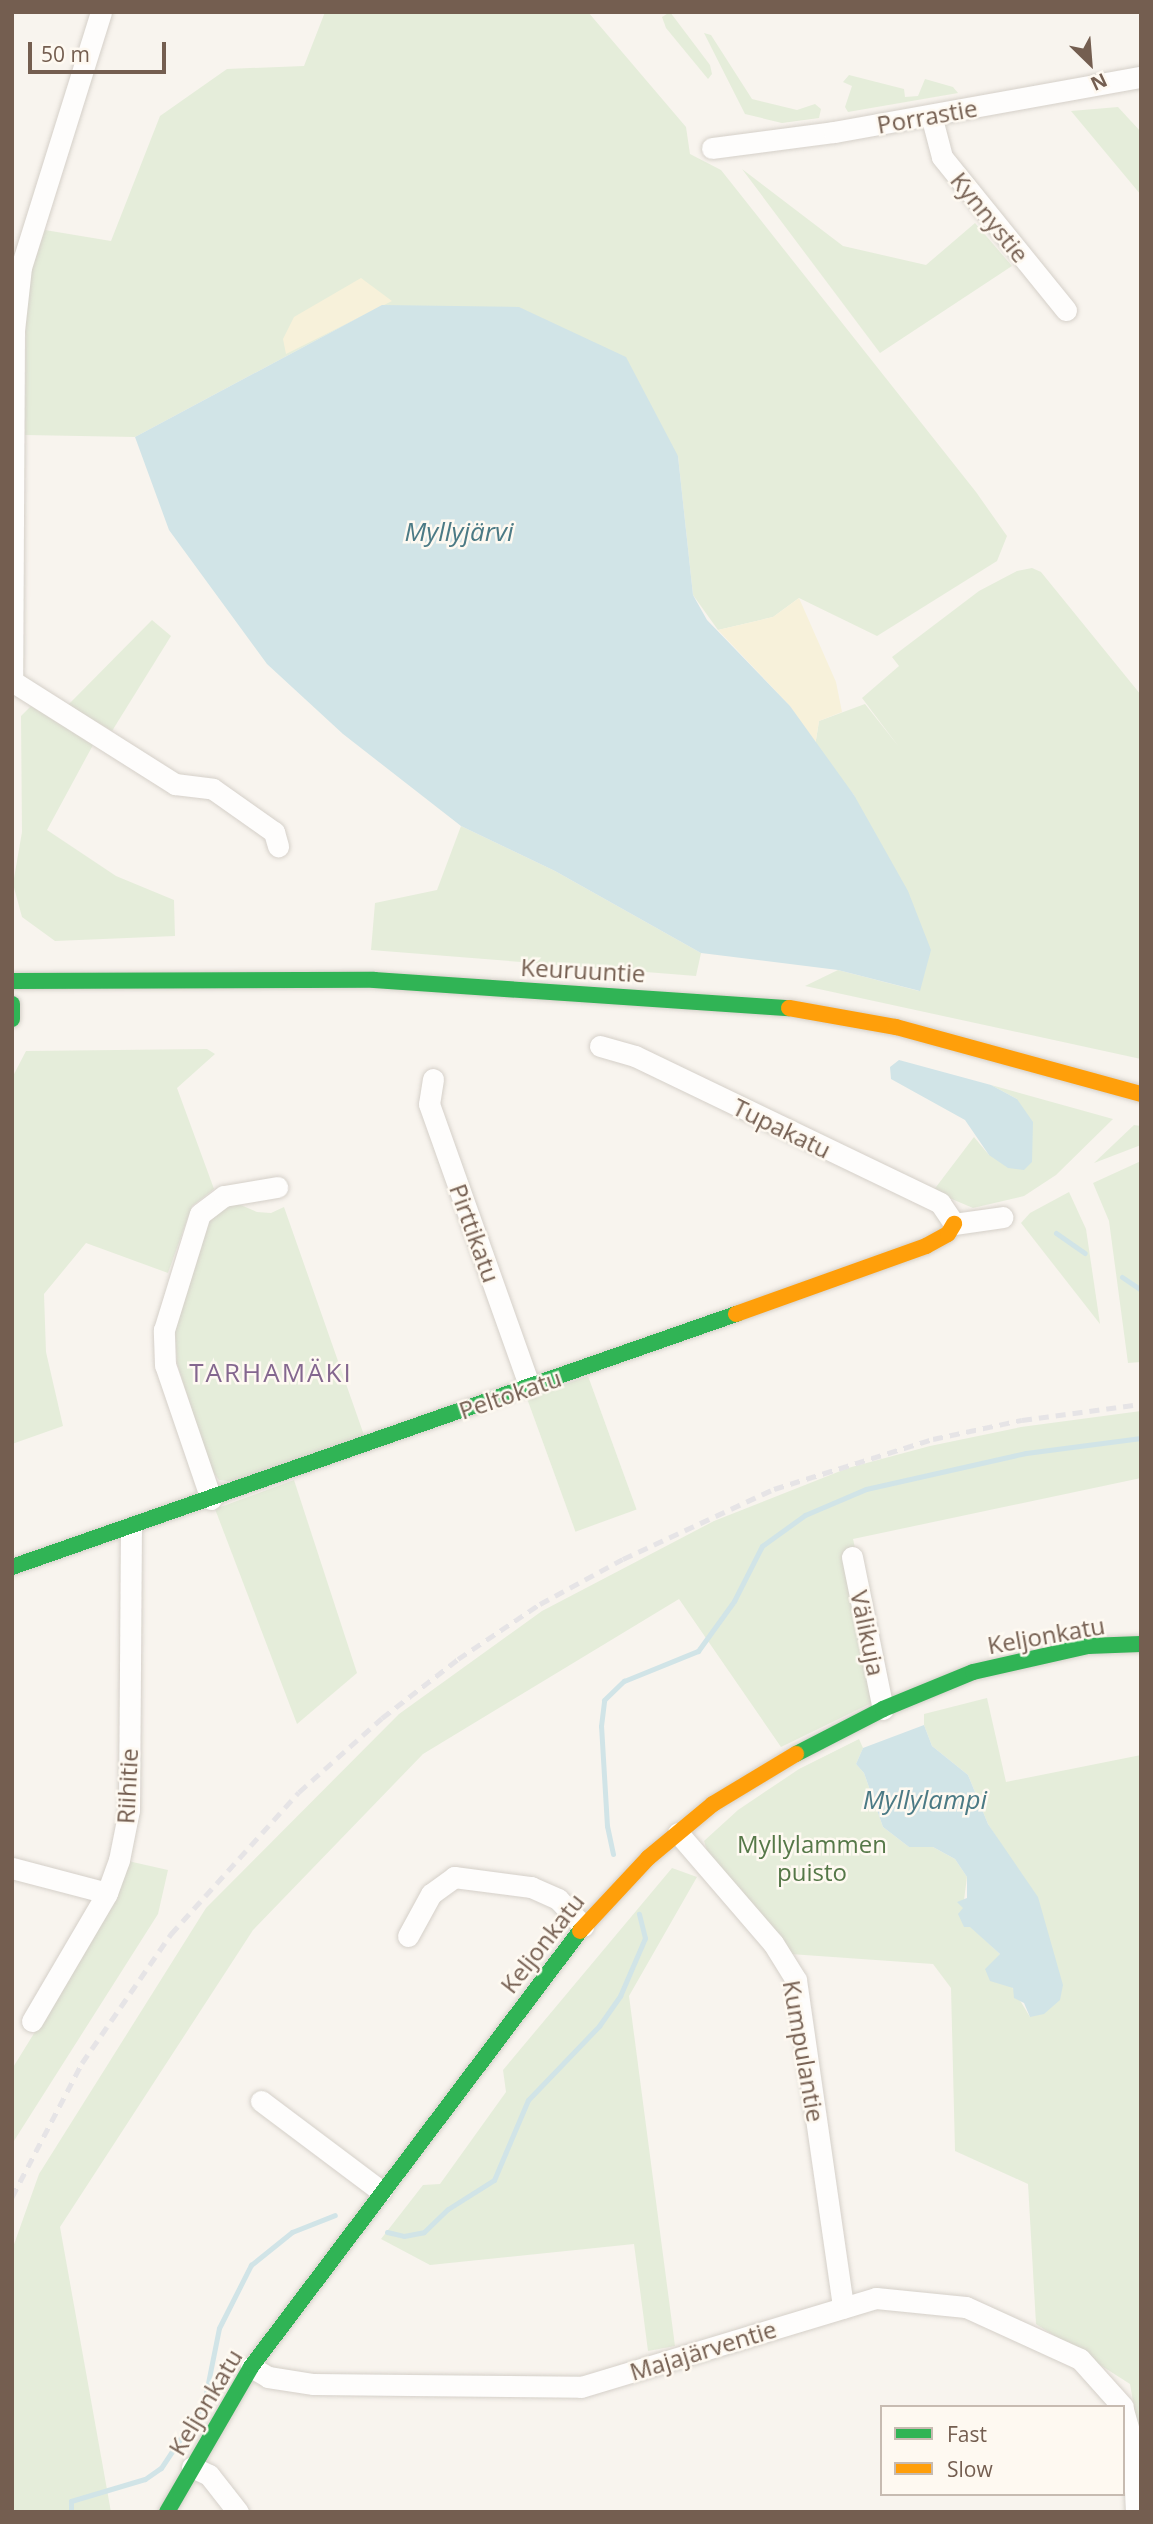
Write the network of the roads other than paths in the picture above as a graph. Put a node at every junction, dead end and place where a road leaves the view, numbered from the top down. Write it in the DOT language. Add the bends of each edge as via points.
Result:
graph roads {
  1 [pos="101,12"];
  2 [pos="1141,77"];
  3 [pos="931,115"];
  4 [pos="712,148"];
  5 [pos="1066,310"];
  6 [pos="13,330"];
  7 [pos="12,681"];
  8 [pos="12,691"];
  9 [pos="278,846"];
  10 [pos="12,981"];
  11 [pos="12,1004"];
  12 [pos="12,1019"];
  13 [pos="600,1046"];
  14 [pos="433,1079"];
  15 [pos="1141,1094"];
  16 [pos="277,1187"];
  17 [pos="1003,1217"];
  18 [pos="954,1224"];
  19 [pos="530,1387"];
  20 [pos="211,1499"];
  21 [pos="131,1529"];
  22 [pos="852,1557"];
  23 [pos="12,1567"];
  24 [pos="1141,1644"];
  25 [pos="883,1709"];
  26 [pos="678,1833"];
  27 [pos="12,1868"];
  28 [pos="107,1893"];
  29 [pos="583,1926"];
  30 [pos="408,1936"];
  31 [pos="32,2021"];
  32 [pos="261,2101"];
  33 [pos="381,2191"];
  34 [pos="843,2308"];
  35 [pos="251,2367"];
  36 [pos="1121,2405"];
  37 [pos="1125,2416"];
  38 [pos="192,2466"];
  39 [pos="167,2512"];
  40 [pos="238,2512"];
  41 [pos="1136,2512"];
  1 -- 6 [label="street" via="24,256"];
  2 -- 3 [label="street, Porrastie"];
  3 -- 4 [label="street, Porrastie"];
  3 -- 5 [label="street, Kynnystie" via="942,157"];
  6 -- 7 [label="street"];
  7 -- 8 [label="street"];
  7 -- 9 [label="street" via="175,784 213,789 274,832"];
  10 -- 15 [label="main road, Keuruuntie" via="374,980 766,1004 896,1027 1052,1066"];
  11 -- 12 [label="main road"];
  13 -- 18 [label="street, Tupakatu" via="635,1056 940,1203"];
  14 -- 19 [label="street, Pirttikatu" via="429,1104"];
  16 -- 20 [label="street" via="224,1196 200,1214 164,1330 165,1365"];
  17 -- 18 [label="street"];
  18 -- 19 [label="main road, Peltokatu" via="948,1234 926,1246"];
  19 -- 20 [label="main road, Peltokatu"];
  20 -- 21 [label="main road, Peltokatu"];
  21 -- 23 [label="main road, Peltokatu"];
  21 -- 28 [label="street, Riihitie" via="129,1810"];
  22 -- 25 [label="street, Välikuja"];
  24 -- 25 [label="main road, Keljonkatu" via="1088,1646 973,1672"];
  25 -- 26 [label="main road, Keljonkatu" via="765,1770"];
  26 -- 29 [label="main road, Keljonkatu"];
  26 -- 34 [label="street, Kumpulantie" via="773,1943 796,1980"];
  27 -- 28 [label="street"];
  28 -- 31 [label="street, Riihitie"];
  29 -- 30 [label="street" via="558,1899 531,1887 454,1877 431,1894"];
  29 -- 33 [label="main road, Keljonkatu"];
  32 -- 33 [label="street"];
  33 -- 35 [label="main road, Keljonkatu"];
  34 -- 35 [label="street, Majajärventie" via="580,2387 313,2384 268,2378"];
  34 -- 36 [label="street, Majajärventie" via="876,2298 966,2307 1080,2359 1108,2385"];
  35 -- 38 [label="main road, Keljonkatu"];
  37 -- 41 [label="street, Majajärventie" via="1133,2446"];
  38 -- 39 [label="main road, Keljonkatu"];
  38 -- 40 [label="street" via="209,2475"];
}
